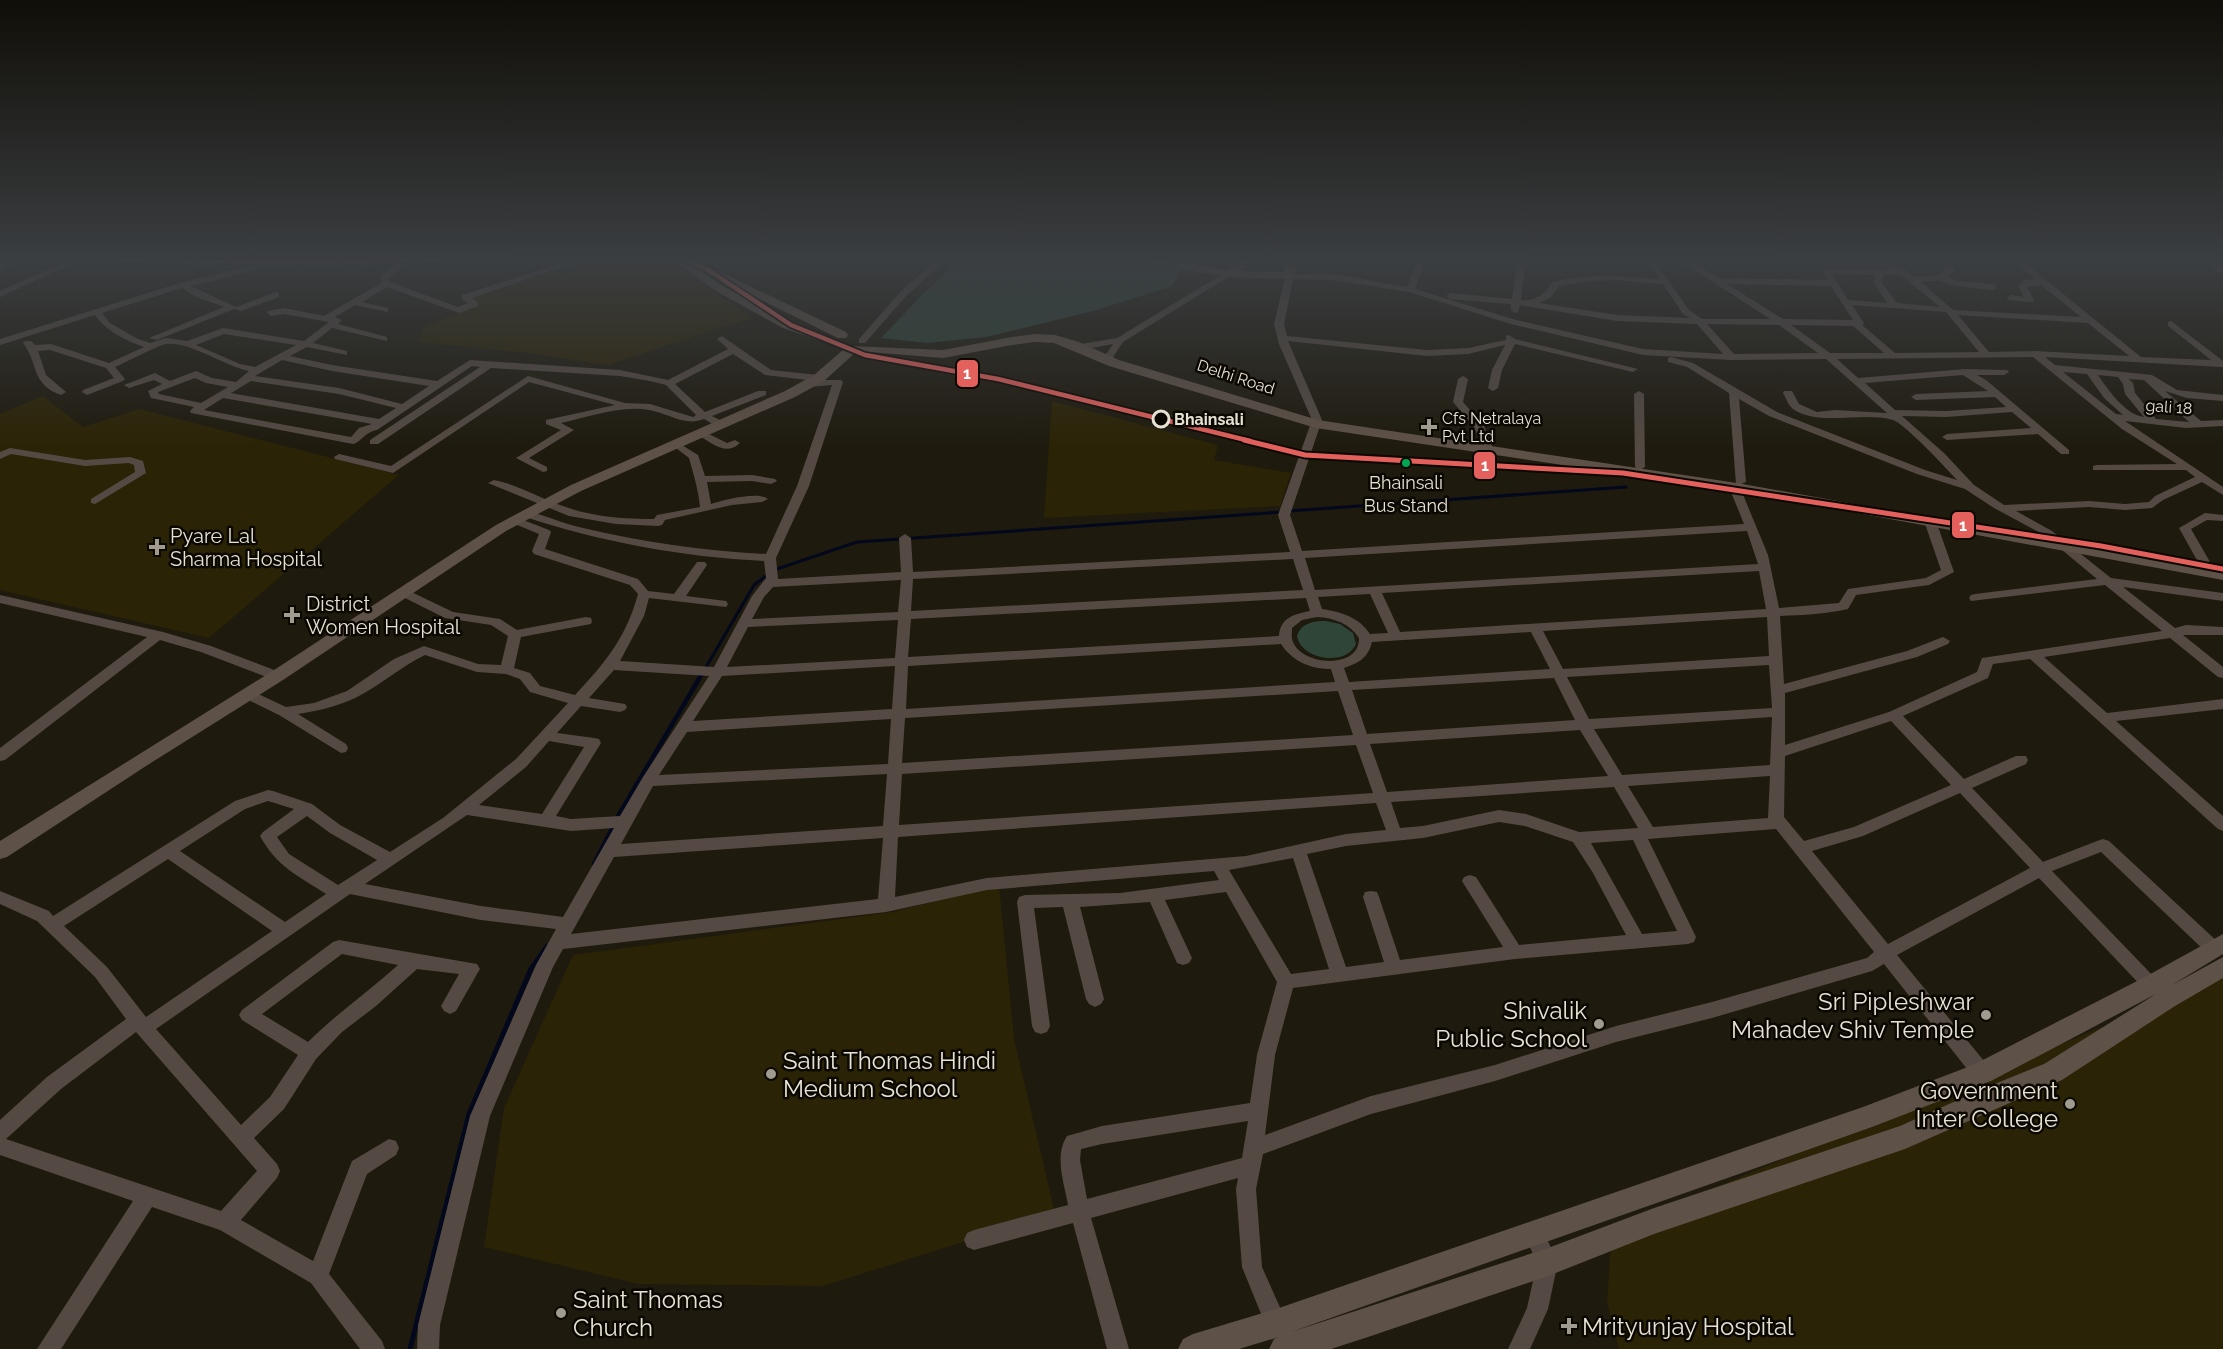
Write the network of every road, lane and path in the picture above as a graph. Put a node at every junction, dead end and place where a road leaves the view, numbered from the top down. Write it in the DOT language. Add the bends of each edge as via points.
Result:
graph roads {
  1 [pos="64,322"];
  2 [pos="104,322"];
  3 [pos="198,322"];
  4 [pos="328,322"];
  5 [pos="780,322"];
  6 [pos="812,322"];
  7 [pos="877,322"];
  8 [pos="1150,322"];
  9 [pos="1279,322"];
  10 [pos="1514,322"];
  11 [pos="1700,322"];
  12 [pos="1780,322"];
  13 [pos="1858,322"];
  14 [pos="1959,322"];
  15 [pos="2092,322"];
  16 [pos="1855,323"];
  17 [pos="2171,324"];
  18 [pos="19,336"];
  19 [pos="1283,338"];
  20 [pos="384,339"];
  21 [pos="722,339"];
  22 [pos="1120,340"];
  23 [pos="166,341"];
  24 [pos="1512,341"];
  25 [pos="0,342"];
  26 [pos="142,343"];
  27 [pos="188,344"];
  28 [pos="306,344"];
  29 [pos="856,345"];
  30 [pos="1085,346"];
  31 [pos="33,348"];
  32 [pos="734,350"];
  33 [pos="1643,352"];
  34 [pos="344,354"];
  35 [pos="1986,354"];
  36 [pos="2035,354"];
  37 [pos="1892,355"];
  38 [pos="280,357"];
  39 [pos="1106,357"];
  40 [pos="1731,357"];
  41 [pos="1829,357"];
  42 [pos="2138,359"];
  43 [pos="2222,364"];
  44 [pos="489,365"];
  45 [pos="109,366"];
  46 [pos="2052,368"];
  47 [pos="1633,369"];
  48 [pos="1965,372"];
  49 [pos="2004,372"];
  50 [pos="2090,372"];
  51 [pos="253,374"];
  52 [pos="2120,374"];
  53 [pos="2145,377"];
  54 [pos="1463,379"];
  55 [pos="814,381"];
  56 [pos="1856,381"];
  57 [pos="669,383"];
  58 [pos="437,384"];
  59 [pos="129,385"];
  60 [pos="171,385"];
  61 [pos="237,385"];
  62 [pos="1493,388"];
  63 [pos="61,392"];
  64 [pos="87,392"];
  65 [pos="1734,392"];
  66 [pos="762,393"];
  67 [pos="1788,393"];
  68 [pos="1639,394"];
  69 [pos="1996,394"];
  70 [pos="222,395"];
  71 [pos="1916,397"];
  72 [pos="2223,398"];
  73 [pos="202,406"];
  74 [pos="403,406"];
  75 [pos="626,406"];
  76 [pos="2015,409"];
  77 [pos="1946,414"];
  78 [pos="1895,415"];
  79 [pos="705,416"];
  80 [pos="2113,417"];
  81 [pos="2134,419"];
  82 [pos="2153,421"];
  83 [pos="379,422"];
  84 [pos="1316,422"];
  85 [pos="2223,423"];
  86 [pos="2198,424"];
  87 [pos="722,425"];
  88 [pos="2040,431"];
  89 [pos="703,434"];
  90 [pos="1972,435"];
  91 [pos="1947,437"];
  92 [pos="374,442"];
  93 [pos="735,443"];
  94 [pos="677,445"];
  95 [pos="1487,446"];
  96 [pos="2065,452"];
  97 [pos="0,456"];
  98 [pos="339,457"];
  99 [pos="1640,467"];
  100 [pos="2188,467"];
  101 [pos="2097,468"];
  102 [pos="543,469"];
  103 [pos="2203,477"];
  104 [pos="699,479"];
  105 [pos="771,481"];
  106 [pos="494,483"];
  107 [pos="1737,484"];
  108 [pos="1969,487"];
  109 [pos="2223,492"];
  110 [pos="762,499"];
  111 [pos="95,501"];
  112 [pos="546,504"];
  113 [pos="2002,508"];
  114 [pos="706,509"];
  115 [pos="520,517"];
  116 [pos="2223,518"];
  117 [pos="1930,521"];
  118 [pos="1751,527"];
  119 [pos="2048,533"];
  120 [pos="906,538"];
  121 [pos="2060,545"];
  122 [pos="1297,555"];
  123 [pos="2204,562"];
  124 [pos="701,565"];
  125 [pos="2223,565"];
  126 [pos="1765,567"];
  127 [pos="770,571"];
  128 [pos="2223,575"];
  129 [pos="907,576"];
  130 [pos="2106,581"];
  131 [pos="1374,589"];
  132 [pos="403,592"];
  133 [pos="1310,593"];
  134 [pos="644,594"];
  135 [pos="2223,597"];
  136 [pos="0,598"];
  137 [pos="1975,598"];
  138 [pos="677,599"];
  139 [pos="722,604"];
  140 [pos="1773,612"];
  141 [pos="1317,613"];
  142 [pos="904,615"];
  143 [pos="586,621"];
  144 [pos="744,623"];
  145 [pos="1535,627"];
  146 [pos="2223,631"];
  147 [pos="515,634"];
  148 [pos="2172,634"];
  149 [pos="158,635"];
  150 [pos="1396,636"];
  151 [pos="1366,638"];
  152 [pos="1284,640"];
  153 [pos="1943,641"];
  154 [pos="2035,656"];
  155 [pos="1775,660"];
  156 [pos="900,662"];
  157 [pos="611,665"];
  158 [pos="1336,665"];
  159 [pos="507,670"];
  160 [pos="718,672"];
  161 [pos="1557,673"];
  162 [pos="2223,674"];
  163 [pos="276,676"];
  164 [pos="1343,687"];
  165 [pos="1776,690"];
  166 [pos="247,694"];
  167 [pos="579,701"];
  168 [pos="2223,704"];
  169 [pos="620,707"];
  170 [pos="284,712"];
  171 [pos="1779,712"];
  172 [pos="897,714"];
  173 [pos="1894,715"];
  174 [pos="2103,718"];
  175 [pos="1584,724"];
  176 [pos="683,727"];
  177 [pos="547,735"];
  178 [pos="1360,738"];
  179 [pos="341,748"];
  180 [pos="1778,753"];
  181 [pos="0,756"];
  182 [pos="2021,760"];
  183 [pos="1777,770"];
  184 [pos="894,771"];
  185 [pos="1618,780"];
  186 [pos="648,781"];
  187 [pos="1962,786"];
  188 [pos="1381,796"];
  189 [pos="307,808"];
  190 [pos="465,809"];
  191 [pos="546,820"];
  192 [pos="624,822"];
  193 [pos="1780,823"];
  194 [pos="2223,825"];
  195 [pos="890,831"];
  196 [pos="1643,834"];
  197 [pos="1395,835"];
  198 [pos="1579,838"];
  199 [pos="1801,848"];
  200 [pos="0,850"];
  201 [pos="1298,850"];
  202 [pos="168,851"];
  203 [pos="609,851"];
  204 [pos="391,860"];
  205 [pos="1218,864"];
  206 [pos="2041,869"];
  207 [pos="1470,881"];
  208 [pos="1230,885"];
  209 [pos="343,891"];
  210 [pos="1155,895"];
  211 [pos="0,897"];
  212 [pos="1371,897"];
  213 [pos="1070,901"];
  214 [pos="886,905"];
  215 [pos="561,923"];
  216 [pos="52,925"];
  217 [pos="285,931"];
  218 [pos="1638,942"];
  219 [pos="557,943"];
  220 [pos="1515,952"];
  221 [pos="2220,952"];
  222 [pos="1886,953"];
  223 [pos="1183,958"];
  224 [pos="414,961"];
  225 [pos="1394,968"];
  226 [pos="1340,975"];
  227 [pos="1286,982"];
  228 [pos="2151,985"];
  229 [pos="1095,999"];
  230 [pos="450,1006"];
  231 [pos="141,1024"];
  232 [pos="1041,1026"];
  233 [pos="310,1053"];
  234 [pos="1982,1073"];
  235 [pos="1259,1110"];
  236 [pos="0,1132"];
  237 [pos="241,1138"];
  238 [pos="0,1146"];
  239 [pos="389,1148"];
  240 [pos="1252,1157"];
  241 [pos="148,1196"];
  242 [pos="1079,1210"];
  243 [pos="225,1222"];
  244 [pos="1534,1234"];
  245 [pos="974,1240"];
  246 [pos="1548,1262"];
  247 [pos="318,1276"];
  248 [pos="1276,1323"];
  249 [pos="48,1349"];
  250 [pos="374,1349"];
  251 [pos="428,1349"];
  252 [pos="1118,1349"];
  253 [pos="1193,1349"];
  254 [pos="1284,1349"];
  255 [pos="1519,1349"];
  1 -- 18 [label="street"];
  2 -- 26 [label="street"];
  3 -- 26 [label="street"];
  4 -- 20 [label="street"];
  4 -- 28 [label="street"];
  5 -- 29 [label="main road"];
  6 -- 29 [label="main road"];
  7 -- 29 [label="street"];
  8 -- 22 [label="street"];
  9 -- 19 [label="street"];
  10 -- 24 [label="street" via="1509,339"];
  10 -- 33 [label="street"];
  11 -- 40 [label="street"];
  12 -- 16 [label="street"];
  12 -- 41 [label="street"];
  13 -- 16 [label="street"];
  14 -- 35 [label="street"];
  15 -- 42 [label="street"];
  16 -- 37 [label="street"];
  17 -- 43 [label="street"];
  18 -- 25 [label="street"];
  18 -- 31 [label="street"];
  19 -- 24 [label="street" via="1427,353 1468,351"];
  19 -- 84 [label="street"];
  21 -- 32 [label="street"];
  22 -- 30 [label="street"];
  22 -- 39 [label="street"];
  23 -- 26 [label="street" via="150,346"];
  23 -- 27 [label="street"];
  23 -- 45 [label="street"];
  24 -- 47 [label="street"];
  24 -- 62 [label="street" via="1497,370"];
  27 -- 28 [label="street" via="223,331"];
  27 -- 51 [label="street"];
  28 -- 34 [label="street"];
  28 -- 38 [label="street"];
  29 -- 30 [label="main road" via="943,354 1035,338"];
  29 -- 55 [label="main road"];
  30 -- 39 [label="main road"];
  31 -- 45 [label="street" via="51,347"];
  31 -- 63 [label="street" via="45,382"];
  32 -- 55 [label="street" via="768,373"];
  32 -- 57 [label="street"];
  33 -- 40 [label="street"];
  33 -- 65 [label="street" via="1690,365"];
  35 -- 36 [label="street"];
  35 -- 37 [label="street"];
  36 -- 42 [label="street"];
  36 -- 46 [label="street"];
  37 -- 41 [label="street"];
  38 -- 51 [label="street"];
  38 -- 58 [label="street"];
  39 -- 84 [label="main road" via="1211,393"];
  40 -- 41 [label="street"];
  41 -- 56 [label="street"];
  42 -- 43 [label="street"];
  44 -- 57 [label="street" via="620,373"];
  44 -- 58 [label="street" via="470,363"];
  44 -- 92 [label="street"];
  45 -- 64 [label="street" via="120,380"];
  46 -- 50 [label="street"];
  46 -- 80 [label="street"];
  48 -- 49 [label="street"];
  48 -- 56 [label="street"];
  48 -- 69 [label="street"];
  50 -- 52 [label="street"];
  50 -- 81 [label="street" via="2108,396"];
  51 -- 61 [label="street"];
  51 -- 74 [label="street"];
  52 -- 53 [label="street"];
  52 -- 82 [label="street" via="2130,394"];
  53 -- 72 [label="street" via="2174,392"];
  53 -- 86 [label="street"];
  54 -- 95 [label="street" via="1458,402 1479,426"];
  55 -- 87 [label="main road"];
  55 -- 127 [label="street" via="838,382"];
  56 -- 78 [label="street"];
  57 -- 79 [label="street"];
  58 -- 74 [label="street"];
  59 -- 60 [label="street" via="155,376"];
  60 -- 61 [label="street" via="196,374 209,381"];
  60 -- 73 [label="street" via="153,391 155,396"];
  61 -- 70 [label="street"];
  65 -- 107 [label="street"];
  65 -- 108 [label="street" via="1773,414"];
  66 -- 79 [label="street"];
  67 -- 78 [label="street" via="1795,406 1816,415"];
  68 -- 99 [label="street"];
  69 -- 71 [label="street"];
  69 -- 76 [label="street"];
  70 -- 73 [label="street"];
  70 -- 83 [label="street"];
  73 -- 83 [label="street" via="195,411 353,441"];
  74 -- 83 [label="street"];
  75 -- 79 [label="street" via="650,407 693,420"];
  75 -- 98 [label="street" via="528,379 393,470"];
  75 -- 102 [label="street" via="550,422 569,430 521,458"];
  76 -- 77 [label="street"];
  76 -- 88 [label="street"];
  77 -- 78 [label="street"];
  77 -- 90 [label="street"];
  78 -- 108 [label="street"];
  79 -- 87 [label="street"];
  80 -- 81 [label="street, gali 18"];
  80 -- 100 [label="street"];
  81 -- 82 [label="street, gali 18"];
  82 -- 86 [label="street, gali 18"];
  84 -- 95 [label="main road"];
  84 -- 107 [label="main road"];
  84 -- 122 [label="street" via="1285,512"];
  85 -- 86 [label="street, gali 18"];
  87 -- 89 [label="main road"];
  88 -- 90 [label="street"];
  88 -- 96 [label="street"];
  89 -- 93 [label="street" via="727,447"];
  89 -- 94 [label="main road"];
  90 -- 91 [label="street"];
  94 -- 104 [label="street" via="694,457"];
  94 -- 112 [label="main road"];
  95 -- 99 [label="main road"];
  97 -- 111 [label="street" via="10,451 85,463 138,463 141,473"];
  99 -- 107 [label="main road"];
  100 -- 101 [label="street"];
  100 -- 103 [label="street"];
  103 -- 109 [label="street"];
  103 -- 113 [label="street" via="2158,498 2152,505"];
  104 -- 105 [label="street"];
  104 -- 114 [label="street"];
  106 -- 112 [label="street" via="508,485"];
  107 -- 117 [label="main road"];
  107 -- 118 [label="street"];
  107 -- 119 [label="main road"];
  108 -- 113 [label="street"];
  110 -- 114 [label="street"];
  112 -- 114 [label="street" via="578,514 634,523 658,523 661,517"];
  112 -- 115 [label="main road"];
  113 -- 119 [label="street"];
  115 -- 127 [label="street" via="715,555"];
  115 -- 132 [label="main road"];
  115 -- 134 [label="street" via="545,532 538,551 634,582"];
  116 -- 123 [label="street" via="2205,516 2185,528"];
  117 -- 121 [label="main road"];
  117 -- 140 [label="street" via="1948,572 1922,583 1852,592 1844,606 1831,609"];
  118 -- 122 [label="street"];
  118 -- 126 [label="street"];
  119 -- 121 [label="street"];
  119 -- 123 [label="main road"];
  120 -- 129 [label="street"];
  121 -- 128 [label="main road"];
  121 -- 130 [label="street"];
  122 -- 129 [label="street"];
  122 -- 133 [label="street"];
  123 -- 125 [label="main road"];
  124 -- 138 [label="street"];
  126 -- 131 [label="street"];
  126 -- 140 [label="street"];
  127 -- 129 [label="street"];
  127 -- 144 [label="street"];
  129 -- 142 [label="street"];
  130 -- 135 [label="street"];
  130 -- 137 [label="street"];
  130 -- 148 [label="street"];
  131 -- 133 [label="street"];
  131 -- 150 [label="street"];
  132 -- 147 [label="street" via="450,615 495,622"];
  132 -- 163 [label="main road"];
  133 -- 141 [label="street"];
  133 -- 142 [label="street"];
  134 -- 138 [label="street"];
  134 -- 157 [label="street" via="638,616"];
  136 -- 149 [label="street"];
  138 -- 139 [label="street"];
  140 -- 145 [label="street"];
  140 -- 155 [label="street"];
  141 -- 151 [label="street" via="1348,619"];
  141 -- 152 [label="street" via="1291,621"];
  142 -- 144 [label="street"];
  142 -- 156 [label="street"];
  143 -- 147 [label="street"];
  144 -- 160 [label="street"];
  145 -- 150 [label="street"];
  145 -- 161 [label="street"];
  146 -- 148 [label="street" via="2186,629"];
  147 -- 159 [label="street"];
  148 -- 154 [label="street"];
  148 -- 162 [label="street"];
  149 -- 163 [label="street"];
  149 -- 181 [label="street"];
  150 -- 151 [label="street"];
  151 -- 158 [label="street" via="1360,656"];
  152 -- 156 [label="street"];
  152 -- 158 [label="street" via="1303,659"];
  153 -- 165 [label="street" via="1912,654"];
  154 -- 173 [label="street" via="1987,661 1983,675"];
  154 -- 174 [label="street"];
  155 -- 161 [label="street"];
  155 -- 165 [label="street"];
  156 -- 160 [label="street"];
  156 -- 172 [label="street"];
  157 -- 160 [label="street"];
  157 -- 167 [label="street"];
  158 -- 164 [label="street"];
  159 -- 167 [label="street" via="525,676 535,689"];
  159 -- 170 [label="street" via="477,668 424,650 352,694 316,707"];
  160 -- 176 [label="street"];
  161 -- 164 [label="street"];
  161 -- 175 [label="street"];
  163 -- 166 [label="main road"];
  164 -- 172 [label="street"];
  164 -- 178 [label="street"];
  165 -- 171 [label="street"];
  166 -- 170 [label="street"];
  166 -- 200 [label="main road"];
  167 -- 169 [label="street"];
  167 -- 177 [label="street"];
  168 -- 174 [label="street"];
  170 -- 179 [label="street"];
  171 -- 175 [label="street"];
  171 -- 180 [label="street"];
  172 -- 176 [label="street"];
  172 -- 184 [label="street"];
  173 -- 180 [label="street"];
  173 -- 187 [label="street"];
  174 -- 194 [label="street"];
  175 -- 178 [label="street"];
  175 -- 185 [label="street"];
  176 -- 186 [label="street"];
  177 -- 190 [label="street" via="521,763"];
  177 -- 191 [label="street" via="594,743"];
  178 -- 184 [label="street"];
  178 -- 188 [label="street"];
  180 -- 183 [label="street"];
  182 -- 187 [label="street"];
  183 -- 185 [label="street"];
  183 -- 193 [label="street" via="1776,818"];
  184 -- 186 [label="street"];
  184 -- 195 [label="street"];
  185 -- 188 [label="street"];
  185 -- 196 [label="street"];
  186 -- 192 [label="street"];
  187 -- 199 [label="street" via="1858,832"];
  187 -- 206 [label="street"];
  188 -- 195 [label="street"];
  188 -- 197 [label="street"];
  189 -- 202 [label="street" via="268,795 258,797"];
  189 -- 204 [label="street" via="335,829"];
  189 -- 209 [label="street" via="268,836 283,858"];
  190 -- 191 [label="street"];
  190 -- 204 [label="street"];
  191 -- 192 [label="street" via="571,825"];
  192 -- 203 [label="street"];
  193 -- 196 [label="street"];
  193 -- 199 [label="street"];
  195 -- 203 [label="street"];
  195 -- 214 [label="street"];
  196 -- 198 [label="street"];
  196 -- 218 [label="street" via="1688,937"];
  197 -- 198 [label="street" via="1499,816 1526,820"];
  197 -- 201 [label="street"];
  198 -- 218 [label="street"];
  199 -- 222 [label="street"];
  201 -- 205 [label="street"];
  201 -- 226 [label="street"];
  202 -- 216 [label="street"];
  202 -- 217 [label="street"];
  203 -- 215 [label="street"];
  204 -- 209 [label="street"];
  205 -- 208 [label="street"];
  205 -- 214 [label="street" via="987,884"];
  206 -- 221 [label="street" via="2103,845"];
  206 -- 222 [label="street"];
  206 -- 228 [label="street"];
  207 -- 220 [label="street"];
  208 -- 210 [label="street"];
  208 -- 227 [label="street"];
  209 -- 215 [label="street"];
  209 -- 217 [label="street"];
  210 -- 213 [label="street"];
  210 -- 223 [label="street"];
  211 -- 216 [label="street" via="43,916"];
  212 -- 225 [label="street"];
  213 -- 229 [label="street"];
  213 -- 232 [label="street" via="1025,902"];
  214 -- 219 [label="street"];
  215 -- 219 [label="street"];
  216 -- 231 [label="street" via="101,972"];
  217 -- 231 [label="street"];
  218 -- 220 [label="street"];
  219 -- 251 [label="street" via="480,1116 429,1325"];
  220 -- 225 [label="street"];
  221 -- 228 [label="main road"];
  221 -- 246 [label="main road" via="2167,999 2053,1072 1905,1137 1654,1221"];
  222 -- 234 [label="street"];
  222 -- 240 [label="street" via="1872,964 1371,1105"];
  224 -- 230 [label="street" via="471,969"];
  224 -- 233 [label="street"];
  224 -- 233 [label="street" via="339,947 248,1015"];
  225 -- 226 [label="street"];
  226 -- 227 [label="street"];
  227 -- 235 [label="street" via="1266,1055"];
  228 -- 234 [label="main road"];
  231 -- 236 [label="street" via="54,1083"];
  231 -- 237 [label="street"];
  233 -- 237 [label="street" via="277,1103"];
  234 -- 244 [label="main road" via="1863,1119"];
  235 -- 240 [label="street"];
  235 -- 242 [label="street" via="1074,1142 1070,1160"];
  237 -- 243 [label="street" via="270,1171"];
  238 -- 241 [label="street"];
  239 -- 247 [label="street" via="358,1168"];
  240 -- 242 [label="street"];
  240 -- 248 [label="street" via="1246,1189 1252,1267"];
  241 -- 243 [label="street"];
  241 -- 249 [label="street"];
  242 -- 245 [label="street"];
  242 -- 252 [label="street"];
  243 -- 247 [label="street"];
  244 -- 246 [label="street"];
  244 -- 248 [label="main road"];
  246 -- 254 [label="main road"];
  246 -- 255 [label="street" via="1537,1309"];
  247 -- 250 [label="street"];
  248 -- 253 [label="main road"];
}
